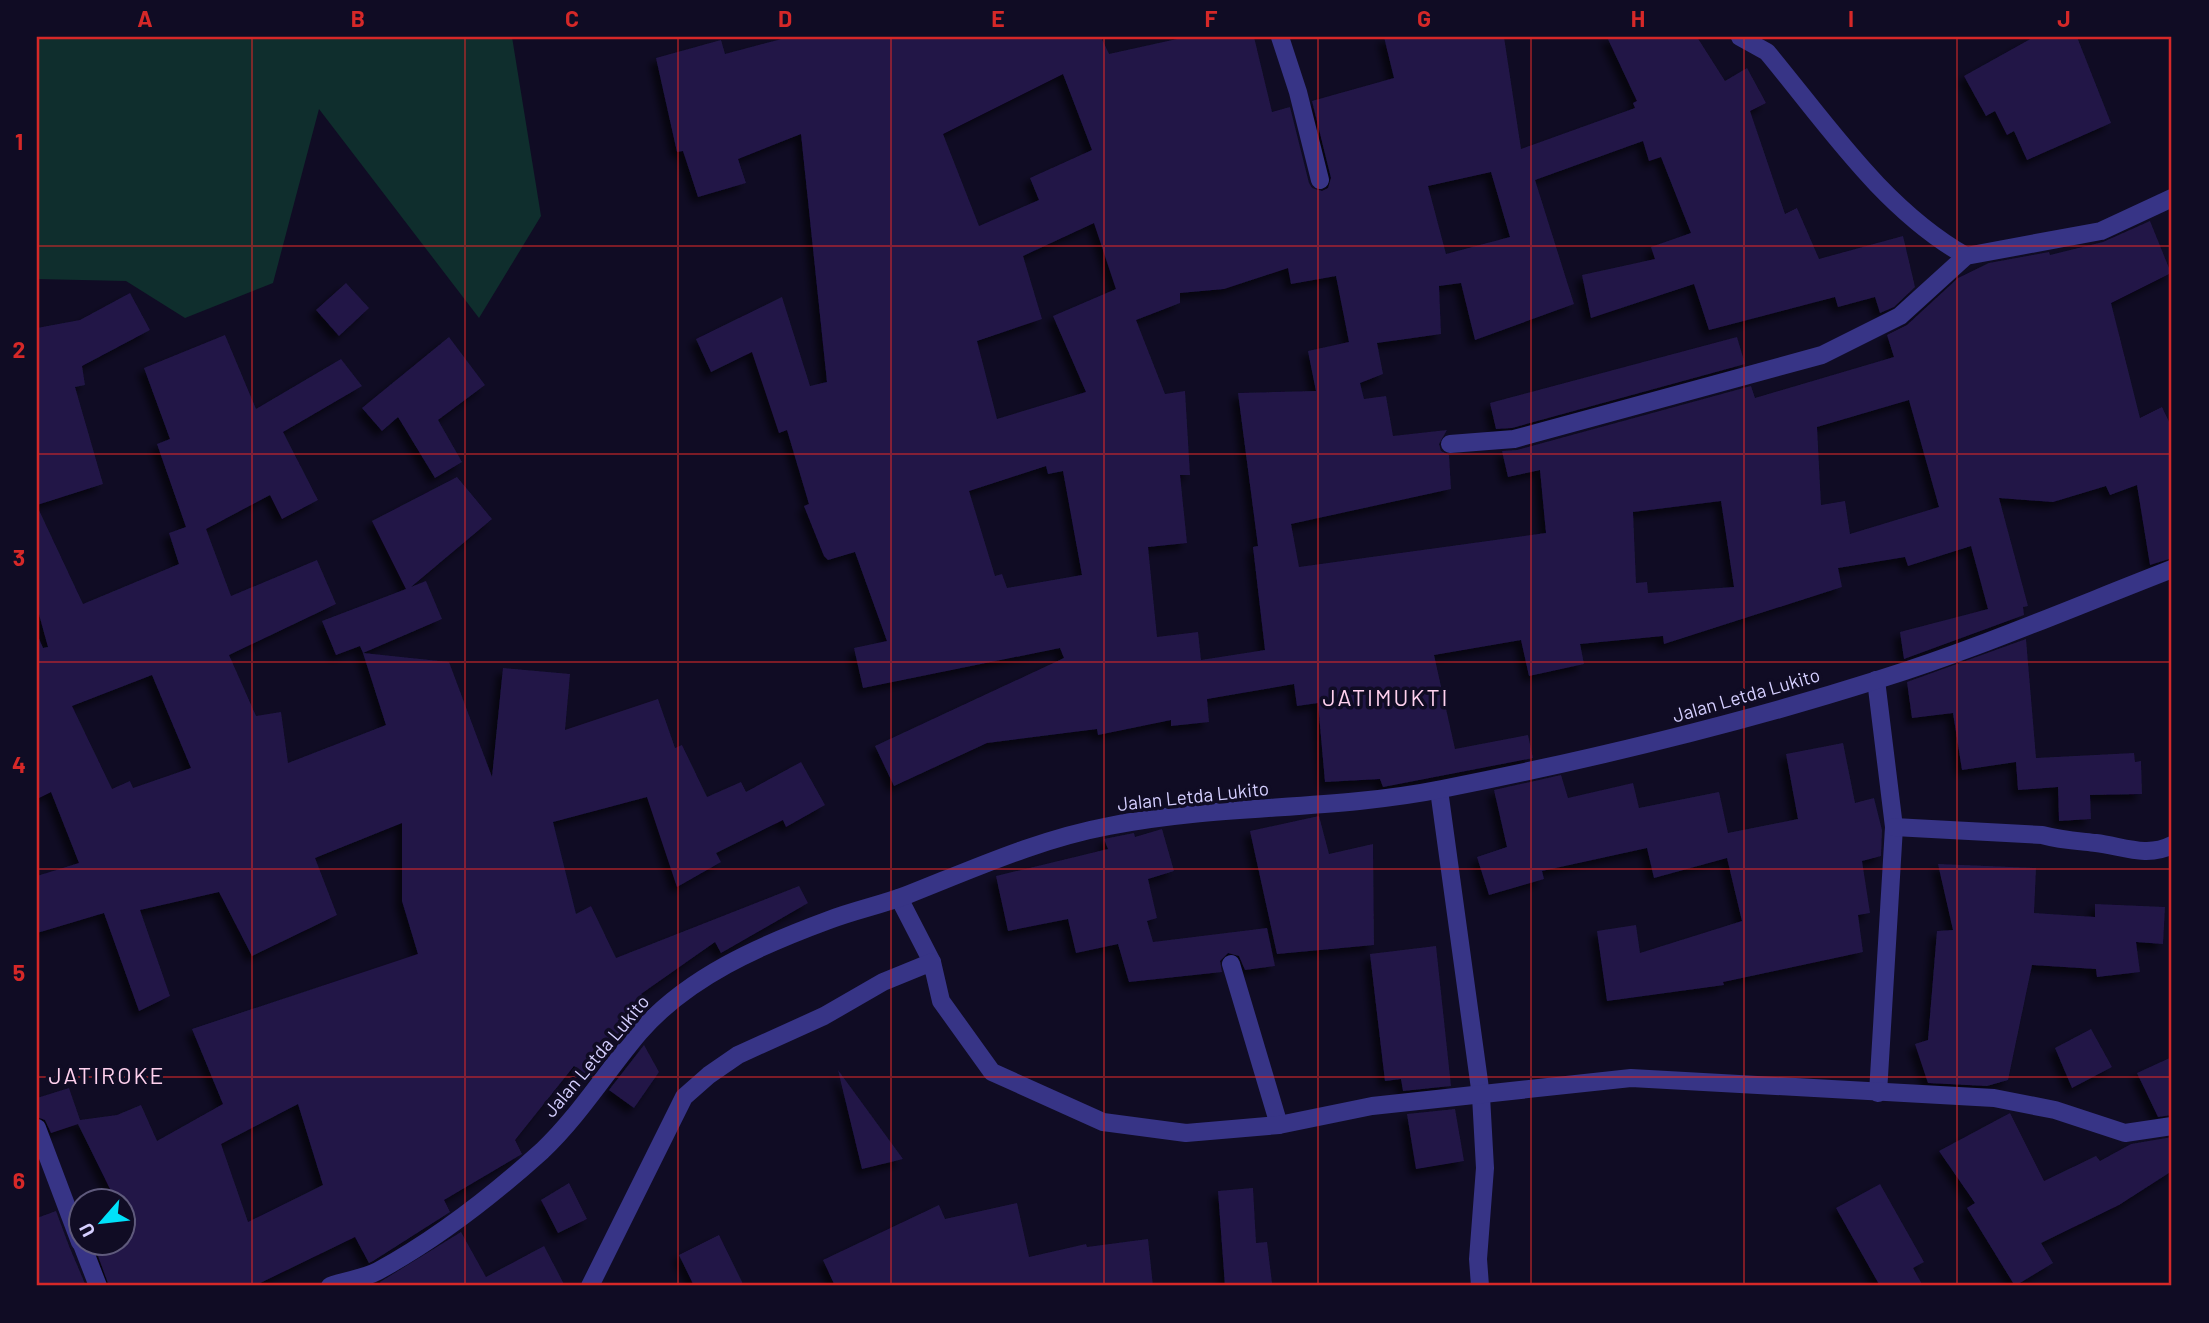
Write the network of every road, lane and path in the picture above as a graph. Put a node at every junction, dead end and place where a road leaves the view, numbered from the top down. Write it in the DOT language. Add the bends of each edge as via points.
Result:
graph roads {
  1 [pos="1280,37"];
  2 [pos="1740,37"];
  3 [pos="1320,180"];
  4 [pos="2172,198"];
  5 [pos="1966,257"];
  6 [pos="1450,444"];
  7 [pos="2172,569"];
  8 [pos="1876,680"];
  9 [pos="1439,790"];
  10 [pos="1894,827"];
  11 [pos="2172,845"];
  12 [pos="899,898"];
  13 [pos="932,962"];
  14 [pos="1231,964"];
  15 [pos="1878,1093"];
  16 [pos="1481,1096"];
  17 [pos="1279,1125"];
  18 [pos="2172,1126"];
  19 [pos="37,1128"];
  20 [pos="66,1203"];
  21 [pos="86,1256"];
  22 [pos="375,1280"];
  23 [pos="97,1286"];
  24 [pos="330,1286"];
  25 [pos="590,1286"];
  26 [pos="1480,1286"];
  1 -- 3 [label="street"];
  2 -- 5 [label="street" via="1767,52 1893,202 1933,238"];
  4 -- 5 [label="street" via="2101,231"];
  5 -- 6 [label="street" via="1899,316 1822,355 1514,439"];
  7 -- 8 [label="street, Jalan Letda Lukito" via="1980,645"];
  8 -- 9 [label="street, Jalan Letda Lukito" via="1660,741"];
  8 -- 10 [label="street"];
  9 -- 12 [label="street, Jalan Letda Lukito" via="1335,805 1173,816 1108,826 1038,844"];
  9 -- 16 [label="street"];
  10 -- 11 [label="street" via="2042,835 2122,850"];
  10 -- 15 [label="street"];
  12 -- 13 [label="street"];
  12 -- 22 [label="street, Jalan Letda Lukito" via="830,919 763,948 703,979 669,1003 641,1030 578,1113 542,1150 449,1227"];
  13 -- 17 [label="street" via="941,1002 992,1072 1103,1122 1186,1133"];
  13 -- 25 [label="street" via="738,1055 684,1097"];
  14 -- 17 [label="street"];
  15 -- 16 [label="street" via="1631,1078"];
  15 -- 18 [label="street" via="1994,1098 2055,1110 2125,1133"];
  16 -- 17 [label="street" via="1372,1106"];
  16 -- 26 [label="street" via="1485,1168"];
  19 -- 20 [label="street"];
  21 -- 23 [label="street"];
  22 -- 24 [label="street, Jalan Letda Lukito"];
}
